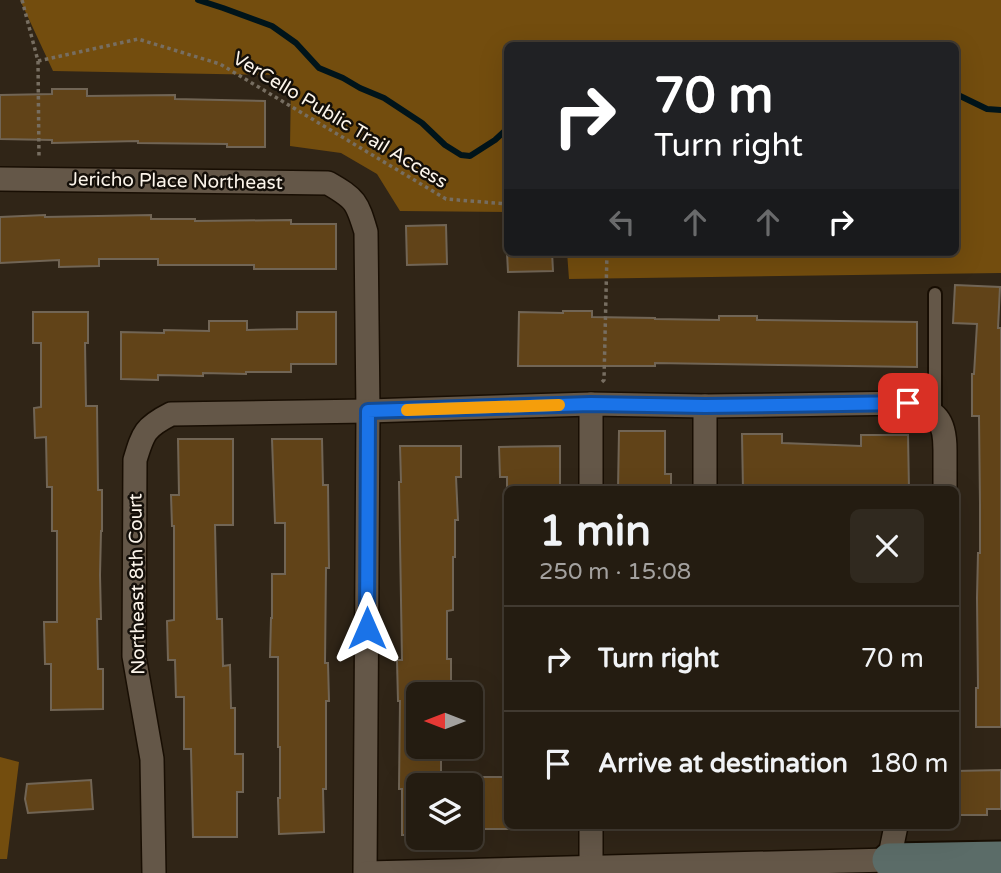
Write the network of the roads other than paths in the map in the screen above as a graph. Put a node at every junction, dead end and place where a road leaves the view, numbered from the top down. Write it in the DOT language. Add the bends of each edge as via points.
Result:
graph roads {
  1 [pos="0,179"];
  2 [pos="935,294"];
  3 [pos="591,404"];
  4 [pos="705,406"];
  5 [pos="368,411"];
  6 [pos="934,415"];
  7 [pos="591,486"];
  8 [pos="705,486"];
  9 [pos="945,486"];
  10 [pos="592,829"];
  11 [pos="895,829"];
  12 [pos="1001,858"];
  13 [pos="889,866"];
  14 [pos="605,869"];
  15 [pos="154,873"];
  16 [pos="366,873"];
  17 [pos="383,873"];
  1 -- 5 [label="street, Jericho Place Northeast" via="328,183 349,195 366,232"];
  2 -- 6 [label="lane"];
  3 -- 4 [label="street"];
  3 -- 5 [label="street"];
  3 -- 7 [label="street"];
  4 -- 6 [label="street" via="908,403"];
  4 -- 8 [label="street"];
  5 -- 15 [label="street, Northeast 8th Court" via="171,414 151,424 141,439 135,460 134,656 152,759"];
  5 -- 16 [label="street"];
  6 -- 9 [label="street" via="943,424 945,435"];
  10 -- 14 [label="street"];
  11 -- 13 [label="street"];
  12 -- 13 [label="street"];
  13 -- 14 [label="street"];
  14 -- 17 [label="street"];
  16 -- 17 [label="street"];
}
